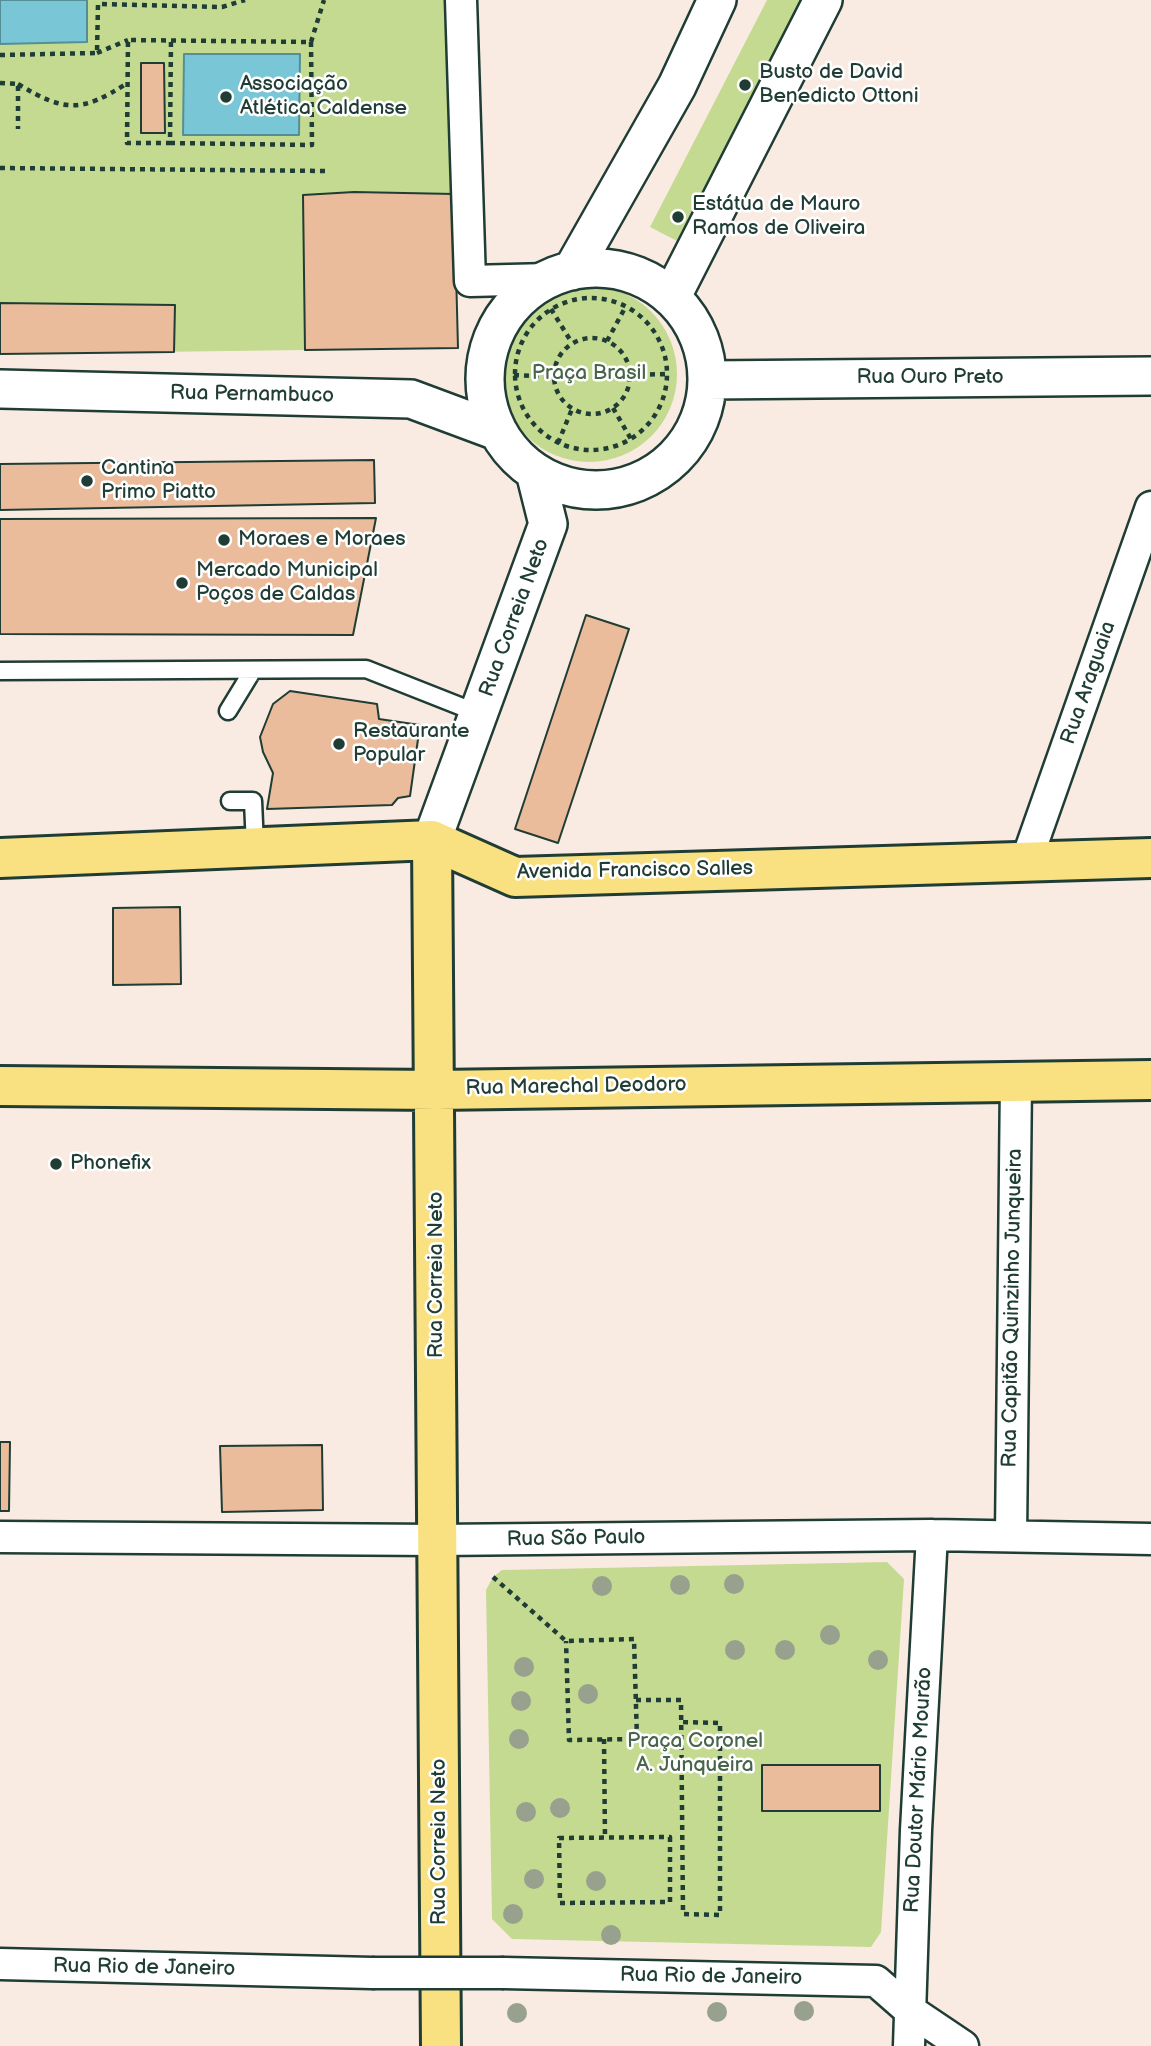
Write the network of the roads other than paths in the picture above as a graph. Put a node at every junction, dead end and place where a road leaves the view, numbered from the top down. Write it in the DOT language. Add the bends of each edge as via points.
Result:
graph roads {
  1 [pos="461,0"];
  2 [pos="717,0"];
  3 [pos="823,0"];
  4 [pos="557,286"];
  5 [pos="672,296"];
  6 [pos="1151,376"];
  7 [pos="708,380"];
  8 [pos="0,389"];
  9 [pos="498,430"];
  10 [pos="535,472"];
  11 [pos="607,490"];
  12 [pos="1151,507"];
  13 [pos="548,524"];
  14 [pos="253,670"];
  15 [pos="0,671"];
  16 [pos="228,711"];
  17 [pos="480,714"];
  18 [pos="230,801"];
  19 [pos="432,840"];
  20 [pos="255,846"];
  21 [pos="0,858"];
  22 [pos="1151,858"];
  23 [pos="1027,859"];
  24 [pos="1016,1080"];
  25 [pos="1151,1080"];
  26 [pos="0,1086"];
  27 [pos="436,1090"];
  28 [pos="932,1535"];
  29 [pos="1011,1536"];
  30 [pos="0,1537"];
  31 [pos="1151,1539"];
  32 [pos="438,1540"];
  33 [pos="0,1964"];
  34 [pos="908,2009"];
  35 [pos="441,2046"];
  36 [pos="909,2046"];
  37 [pos="963,2046"];
  1 -- 4 [label="street" via="470,281"];
  2 -- 4 [label="street" via="677,86"];
  3 -- 5 [label="street"];
  4 -- 5 [label="street" via="602,268 632,274"];
  4 -- 9 [label="street" via="524,295 504,317 491,344 485,373 488,403"];
  5 -- 7 [label="street" via="702,344"];
  6 -- 7 [label="street, Rua Ouro Preto"];
  7 -- 11 [label="street" via="703,412 688,441 667,465 639,482"];
  8 -- 9 [label="street, Rua Pernambuco" via="411,399"];
  9 -- 10 [label="street"];
  10 -- 11 [label="street" via="558,483"];
  10 -- 13 [label="street, Rua Correia Neto"];
  11 -- 13 [label="street, Rua Correia Neto"];
  12 -- 23 [label="street, Rua Araguaia"];
  13 -- 17 [label="street, Rua Correia Neto"];
  14 -- 15 [label="lane"];
  14 -- 16 [label="lane"];
  14 -- 17 [label="lane" via="366,669"];
  17 -- 19 [label="street, Rua Correia Neto"];
  18 -- 20 [label="lane" via="253,801"];
  19 -- 20 [label="main road, Avenida Francisco Salles"];
  19 -- 23 [label="main road, Avenida Francisco Salles" via="515,877"];
  19 -- 27 [label="main road, Rua Correia Neto"];
  20 -- 21 [label="main road, Avenida Francisco Salles"];
  22 -- 23 [label="main road, Avenida Francisco Salles"];
  24 -- 25 [label="main road, Rua Marechal Deodoro"];
  24 -- 27 [label="main road, Rua Marechal Deodoro"];
  24 -- 29 [label="street, Rua Capitão Quinzinho Junqueira"];
  26 -- 27 [label="main road, Rua Marechal Deodoro"];
  27 -- 32 [label="main road, Rua Correia Neto"];
  28 -- 29 [label="street, Rua São Paulo"];
  28 -- 32 [label="street, Rua São Paulo"];
  28 -- 34 [label="street, Rua Doutor Mário Mourão"];
  29 -- 31 [label="street, Rua São Paulo"];
  30 -- 32 [label="street, Rua São Paulo"];
  32 -- 35 [label="main road, Rua Correia Neto"];
  33 -- 34 [label="street, Rua Rio de Janeiro, bridge" via="876,1981"];
  34 -- 36 [label="street, Rua Doutor Mário Mourão"];
  34 -- 37 [label="street, Rua Rio de Janeiro"];
}
